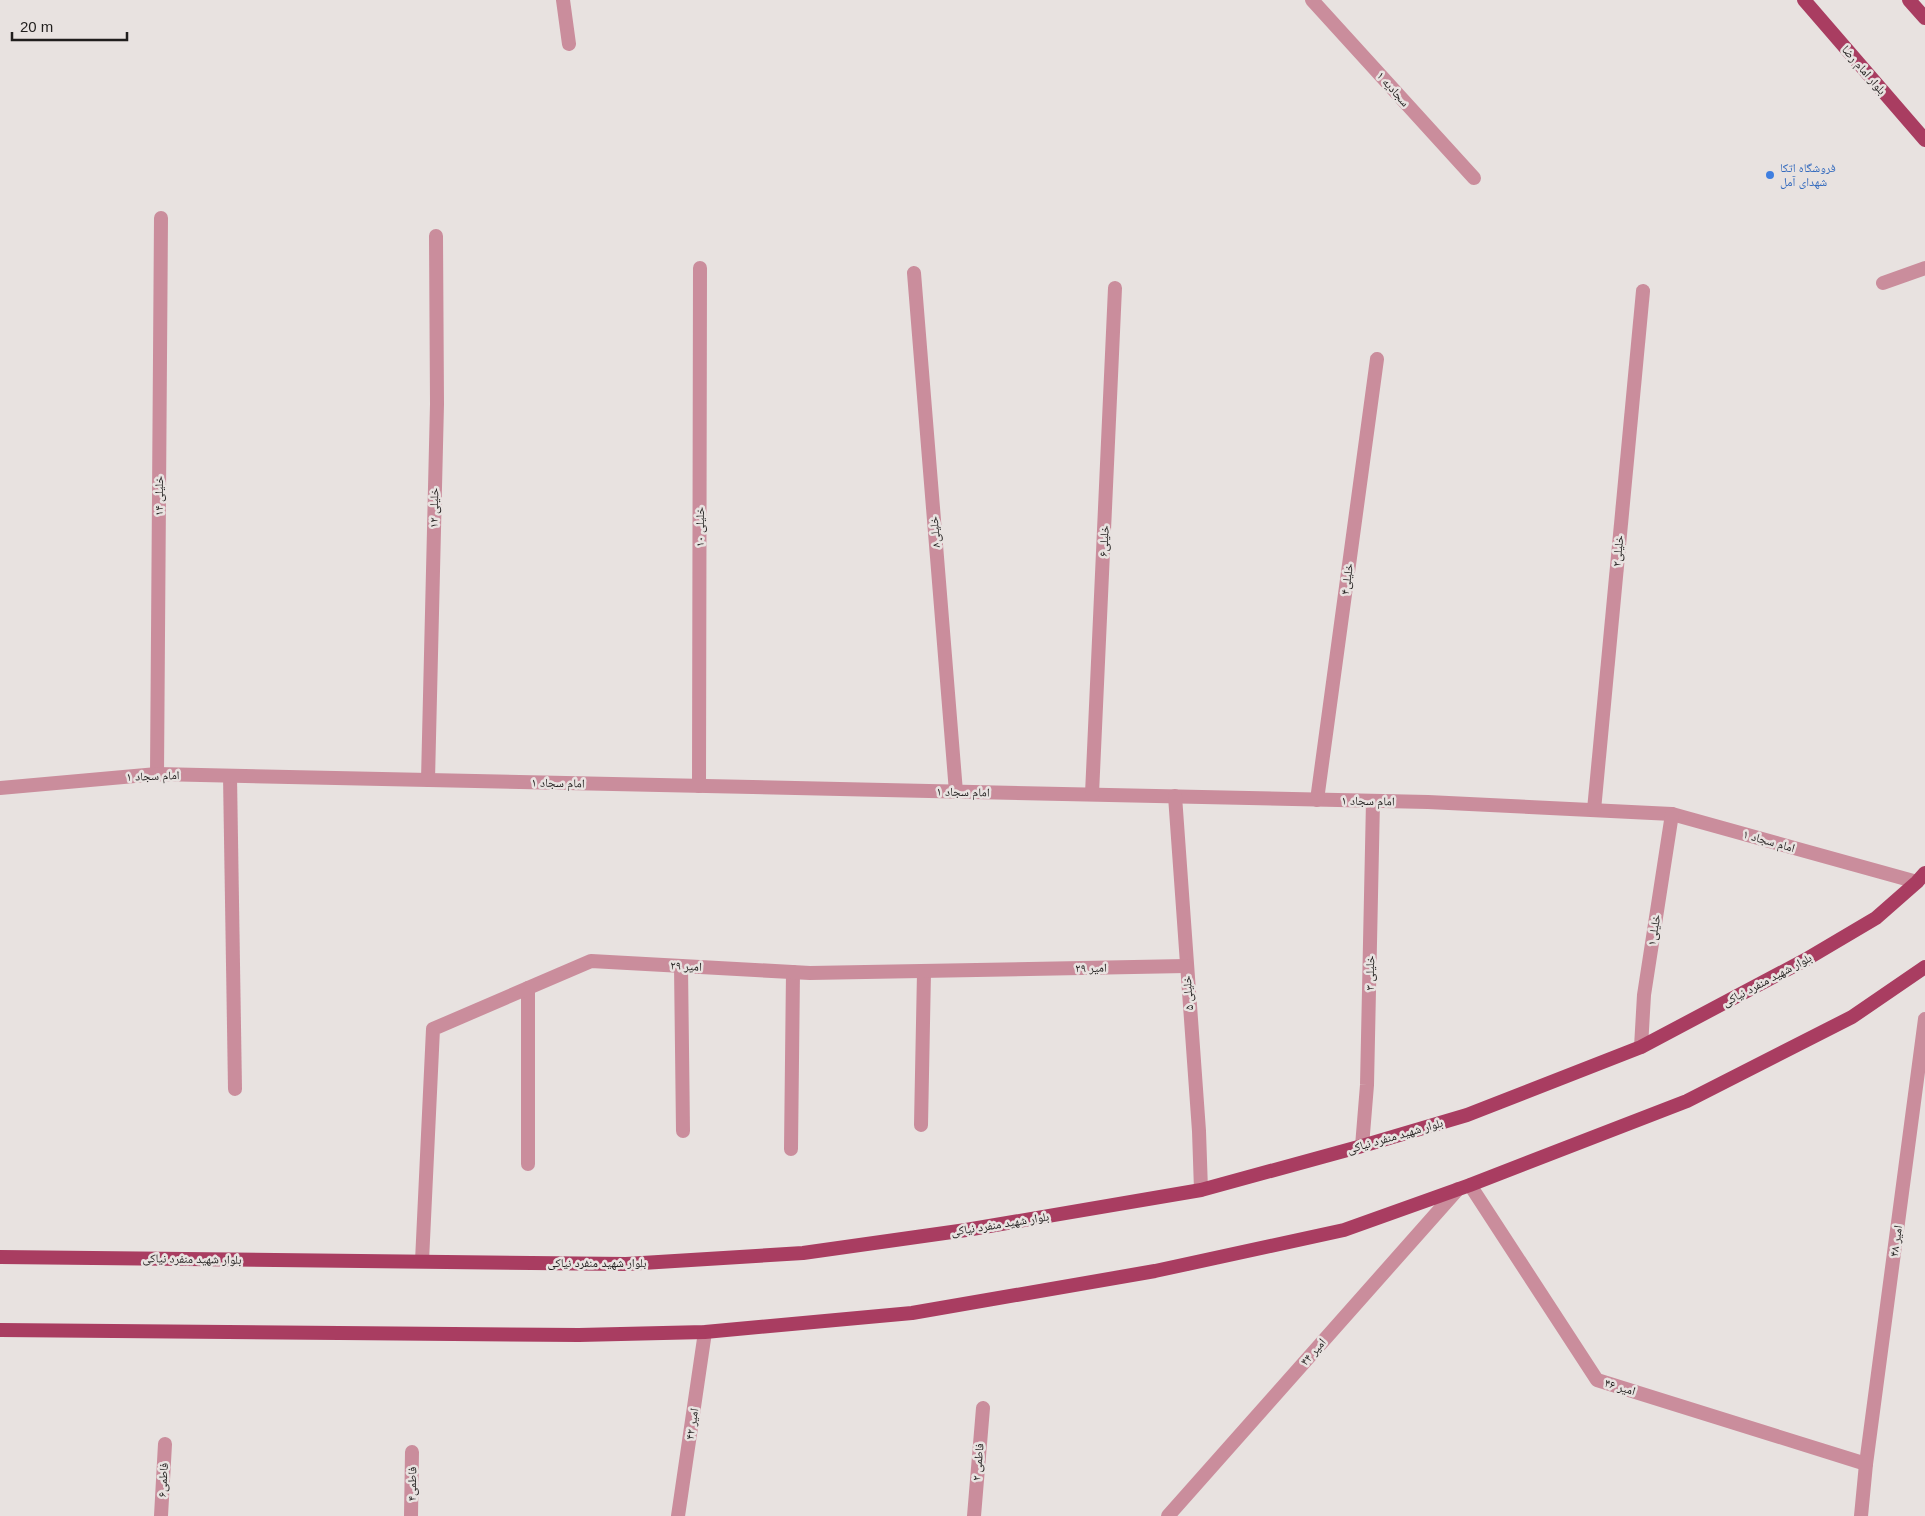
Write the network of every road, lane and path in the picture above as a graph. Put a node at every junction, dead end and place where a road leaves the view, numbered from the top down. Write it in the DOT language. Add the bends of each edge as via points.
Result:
graph roads {
  1 [pos="563,0"];
  2 [pos="1312,0"];
  3 [pos="1804,0"];
  4 [pos="1909,0"];
  5 [pos="1925,18"];
  6 [pos="569,44"];
  7 [pos="1925,140"];
  8 [pos="1474,178"];
  9 [pos="161,218"];
  10 [pos="436,236"];
  11 [pos="700,268"];
  12 [pos="1925,268"];
  13 [pos="914,272"];
  14 [pos="1883,283"];
  15 [pos="1115,288"];
  16 [pos="1643,291"];
  17 [pos="1377,359"];
  18 [pos="158,774"];
  19 [pos="230,776"];
  20 [pos="428,780"];
  21 [pos="699,786"];
  22 [pos="0,788"];
  23 [pos="956,792"];
  24 [pos="1092,794"];
  25 [pos="1175,796"];
  26 [pos="1316,800"];
  27 [pos="1373,801"];
  28 [pos="1594,810"];
  29 [pos="1672,814"];
  30 [pos="1922,878"];
  31 [pos="681,966"];
  32 [pos="1186,966"];
  33 [pos="1925,967"];
  34 [pos="793,972"];
  35 [pos="924,972"];
  36 [pos="528,988"];
  37 [pos="1925,1019"];
  38 [pos="1642,1047"];
  39 [pos="235,1089"];
  40 [pos="921,1125"];
  41 [pos="683,1131"];
  42 [pos="1362,1146"];
  43 [pos="791,1148"];
  44 [pos="528,1164"];
  45 [pos="1464,1187"];
  46 [pos="1201,1190"];
  47 [pos="0,1257"];
  48 [pos="422,1261"];
  49 [pos="0,1330"];
  50 [pos="705,1332"];
  51 [pos="983,1408"];
  52 [pos="165,1444"];
  53 [pos="412,1452"];
  54 [pos="1866,1464"];
  55 [pos="161,1516"];
  56 [pos="411,1516"];
  57 [pos="678,1516"];
  58 [pos="974,1516"];
  59 [pos="1168,1516"];
  60 [pos="1861,1516"];
  1 -- 6 [label="street"];
  2 -- 8 [label="street, سجادیه ۱"];
  3 -- 7 [label="main road, بلوار امام رضا"];
  4 -- 5 [label="main road"];
  9 -- 18 [label="street, خلیلی ۱۴"];
  10 -- 20 [label="street, خلیلی ۱۲" via="437,404"];
  11 -- 21 [label="street, خلیلی ۱۰"];
  12 -- 14 [label="street"];
  13 -- 23 [label="street, خلیلی۸"];
  15 -- 24 [label="street, خلیلی۶"];
  16 -- 28 [label="street, خلیلی۲"];
  17 -- 26 [label="street, خلیلی۴"];
  18 -- 19 [label="street, امام سجاد ۱"];
  18 -- 22 [label="street, امام سجاد ۱"];
  19 -- 20 [label="street, امام سجاد ۱"];
  19 -- 39 [label="street"];
  20 -- 21 [label="street, امام سجاد ۱"];
  21 -- 23 [label="street, امام سجاد ۱"];
  23 -- 24 [label="street, امام سجاد ۱"];
  24 -- 25 [label="street, امام سجاد ۱"];
  25 -- 26 [label="street, امام سجاد ۱"];
  25 -- 32 [label="street, خلیلی ۵"];
  26 -- 27 [label="street, امام سجاد ۱"];
  27 -- 28 [label="street, امام سجاد ۱"];
  27 -- 42 [label="street, خلیلی ۳" via="1367,1085"];
  28 -- 29 [label="street, امام سجاد ۱"];
  29 -- 30 [label="street, امام سجاد ۱"];
  29 -- 38 [label="street, خلیلی۱" via="1644,995"];
  30 -- 38 [label="main road, بلوار شهید منفرد نیاکی" via="1876,918 1813,956"];
  31 -- 34 [label="street, امیر ۲۹"];
  31 -- 36 [label="street, امیر ۲۹" via="591,961"];
  31 -- 41 [label="street"];
  32 -- 35 [label="street, امیر ۲۹"];
  32 -- 46 [label="street, خلیلی ۵"];
  33 -- 45 [label="main road" via="1852,1017 1687,1101"];
  34 -- 35 [label="street, امیر ۲۹"];
  34 -- 43 [label="street"];
  35 -- 40 [label="street"];
  36 -- 44 [label="street"];
  36 -- 48 [label="street, امیر ۲۹" via="433,1029"];
  37 -- 54 [label="street, امیر ۴۸"];
  38 -- 42 [label="main road, بلوار شهید منفرد نیاکی" via="1467,1115"];
  42 -- 46 [label="main road, بلوار شهید منفرد نیاکی"];
  45 -- 50 [label="main road" via="1344,1230 1155,1271 912,1313"];
  45 -- 54 [label="street, امیر ۴۶" via="1597,1380"];
  45 -- 59 [label="street, امیر ۴۴"];
  46 -- 48 [label="main road, بلوار شهید منفرد نیاکی" via="966,1230 803,1253 626,1264"];
  47 -- 48 [label="main road, بلوار شهید منفرد نیاکی"];
  49 -- 50 [label="main road" via="569,1335"];
  50 -- 57 [label="street, امیر ۴۲"];
  51 -- 58 [label="street, فاطمی ۲"];
  52 -- 55 [label="street, فاطمی۶"];
  53 -- 56 [label="street, فاطمی۴"];
  54 -- 60 [label="street, امیر ۴۸"];
}
